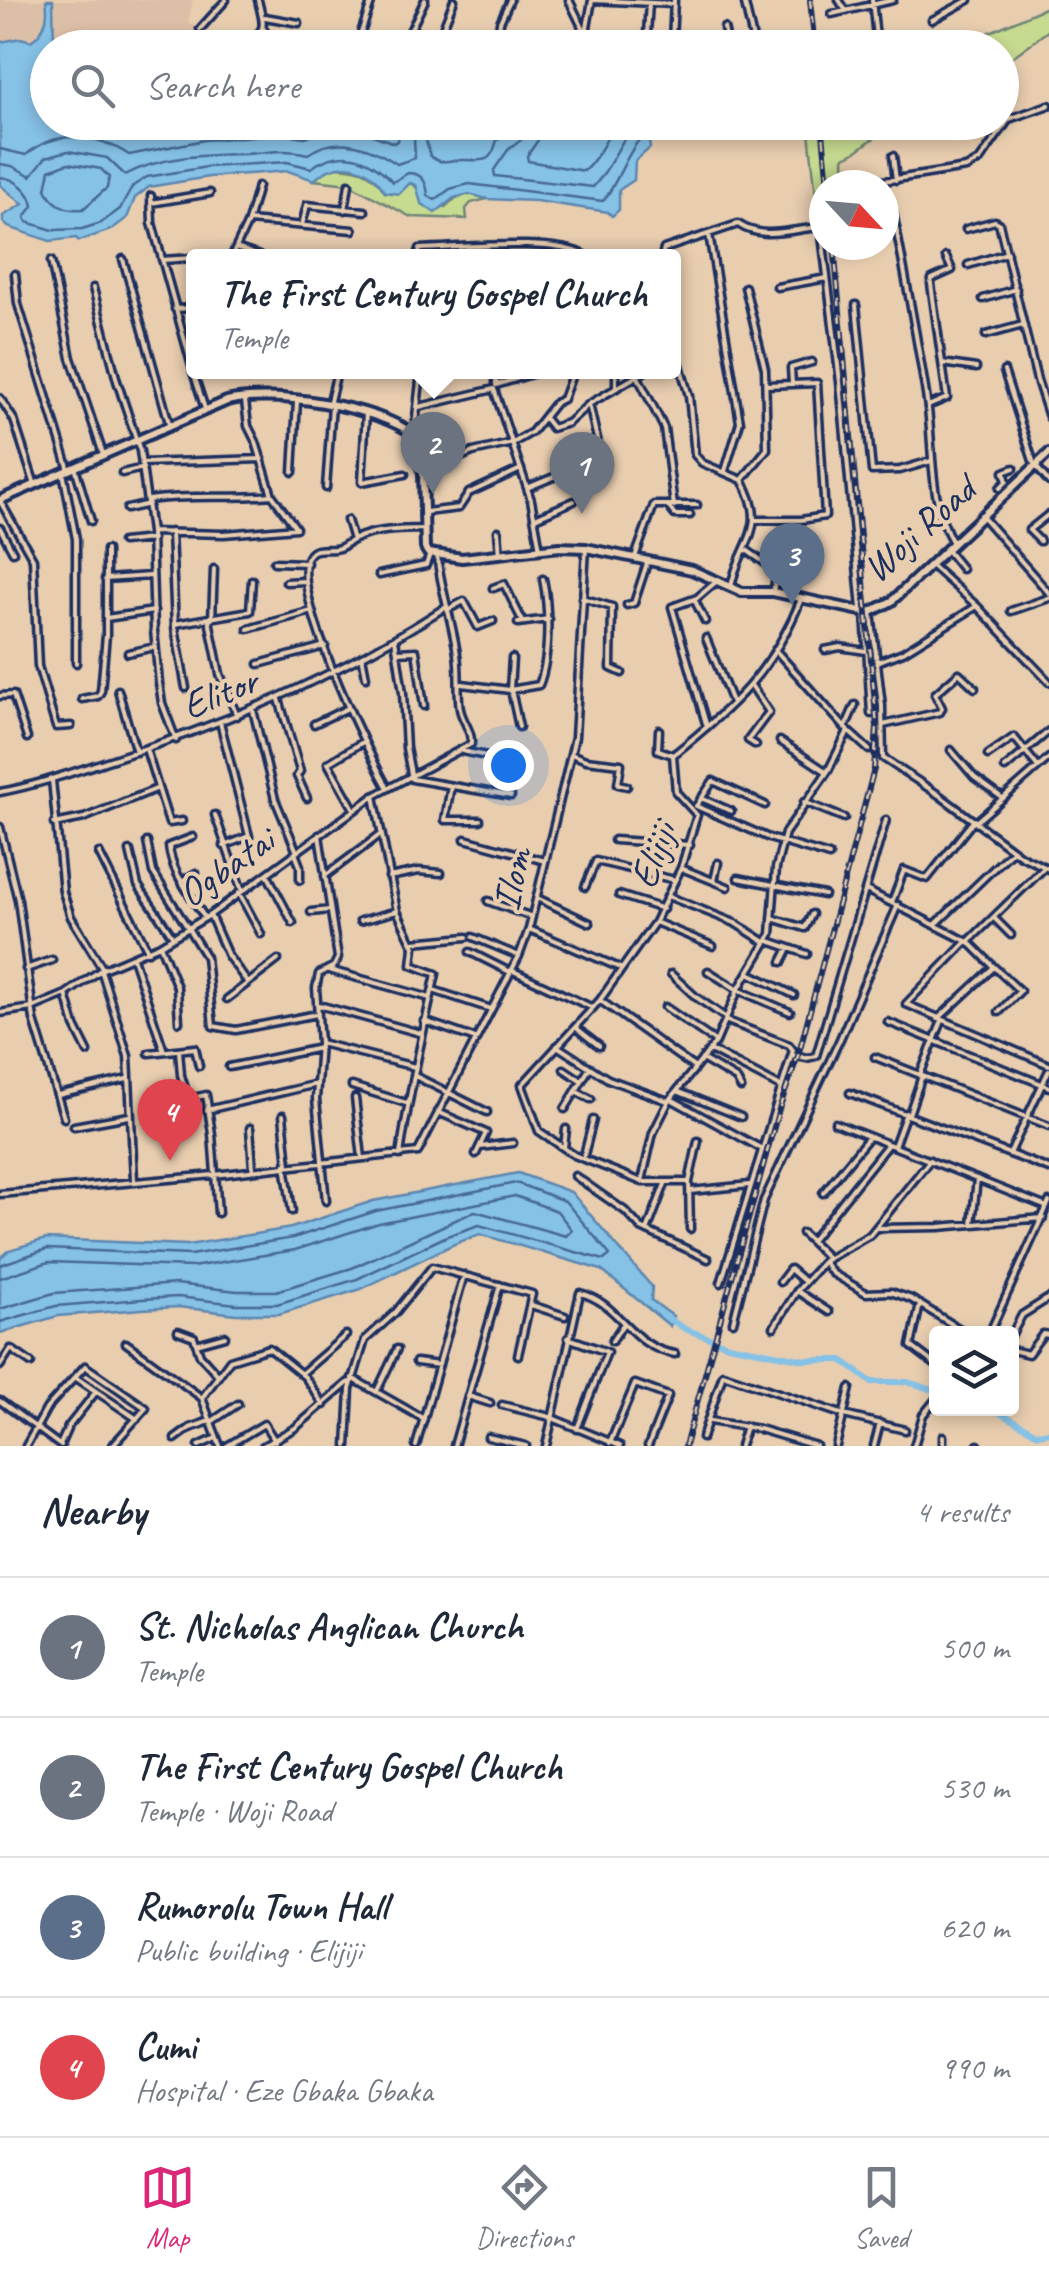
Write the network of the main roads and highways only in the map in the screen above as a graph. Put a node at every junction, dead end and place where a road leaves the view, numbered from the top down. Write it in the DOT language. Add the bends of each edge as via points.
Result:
graph roads {
  1 [pos="1049,453"];
  2 [pos="0,500"];
  1 -- 2 [label="main road, Woji Road" via="890,603 866,612 743,592 692,570 586,548 462,558 434,554 425,548 423,473 414,435 394,421 330,405 244,398 204,409"];
}
